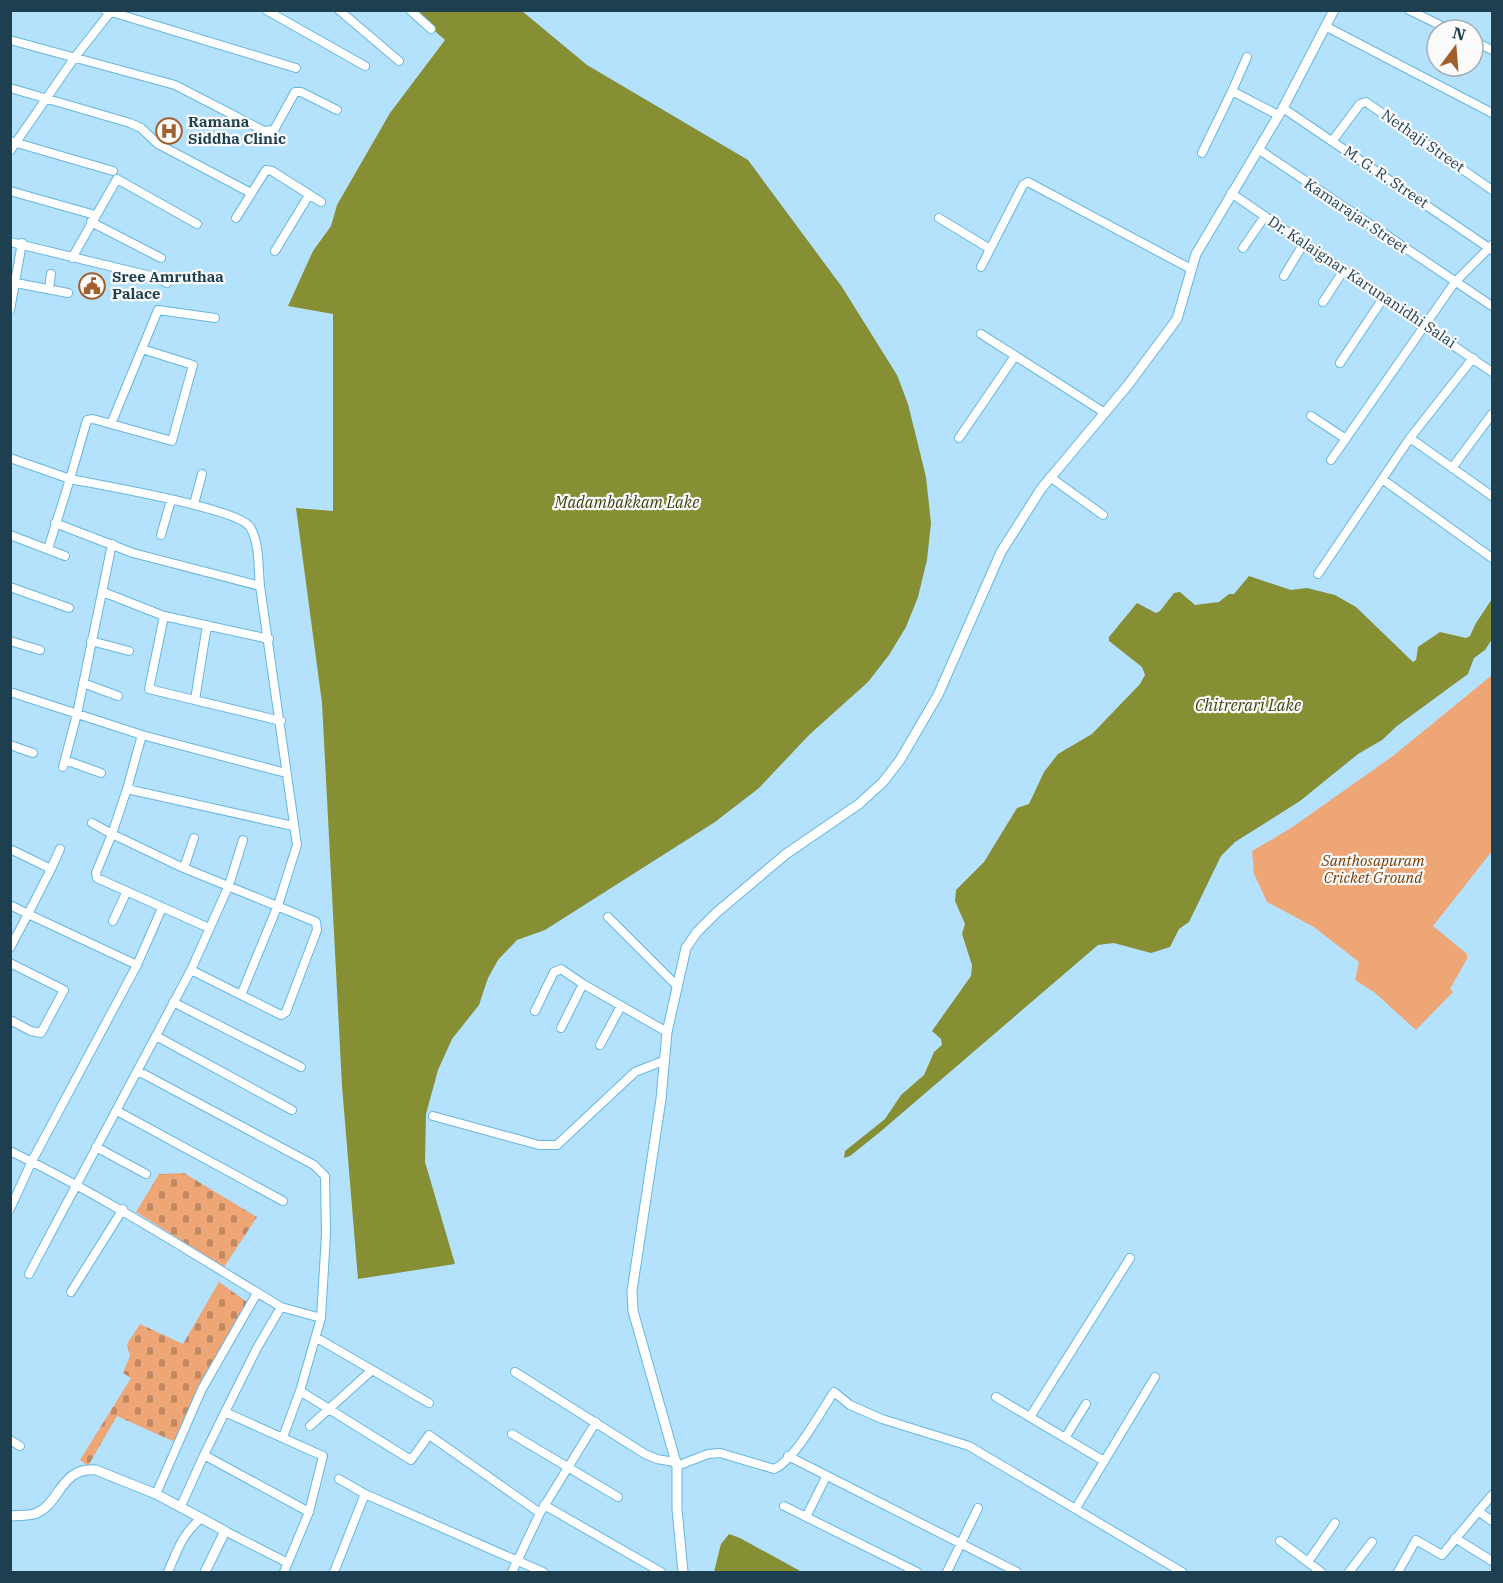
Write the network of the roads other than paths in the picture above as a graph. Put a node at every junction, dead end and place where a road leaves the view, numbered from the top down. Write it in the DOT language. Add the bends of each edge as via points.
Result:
graph roads {
  1 [pos="266,10"];
  2 [pos="339,10"];
  3 [pos="410,10"];
  4 [pos="1334,10"];
  5 [pos="1409,10"];
  6 [pos="109,11"];
  7 [pos="1425,18"];
  8 [pos="1325,26"];
  9 [pos="430,29"];
  10 [pos="10,40"];
  11 [pos="75,57"];
  12 [pos="1247,57"];
  13 [pos="399,61"];
  14 [pos="365,66"];
  15 [pos="296,68"];
  16 [pos="10,88"];
  17 [pos="1232,91"];
  18 [pos="47,98"];
  19 [pos="337,110"];
  20 [pos="1280,112"];
  21 [pos="1492,113"];
  22 [pos="1333,140"];
  23 [pos="14,141"];
  24 [pos="1258,149"];
  25 [pos="10,151"];
  26 [pos="1202,153"];
  27 [pos="113,171"];
  28 [pos="1492,190"];
  29 [pos="10,191"];
  30 [pos="251,193"];
  31 [pos="1231,193"];
  32 [pos="309,195"];
  33 [pos="321,202"];
  34 [pos="1265,216"];
  35 [pos="93,218"];
  36 [pos="236,218"];
  37 [pos="939,218"];
  38 [pos="197,224"];
  39 [pos="10,242"];
  40 [pos="22,243"];
  41 [pos="1304,243"];
  42 [pos="1491,247"];
  43 [pos="1244,248"];
  44 [pos="990,249"];
  45 [pos="276,251"];
  46 [pos="72,258"];
  47 [pos="161,258"];
  48 [pos="981,267"];
  49 [pos="1191,269"];
  50 [pos="1344,270"];
  51 [pos="51,274"];
  52 [pos="1284,276"];
  53 [pos="1455,282"];
  54 [pos="16,283"];
  55 [pos="167,283"];
  56 [pos="49,289"];
  57 [pos="68,294"];
  58 [pos="1384,297"];
  59 [pos="1323,302"];
  60 [pos="1492,306"];
  61 [pos="10,310"];
  62 [pos="215,318"];
  63 [pos="1425,326"];
  64 [pos="981,334"];
  65 [pos="142,349"];
  66 [pos="1015,356"];
  67 [pos="1473,358"];
  68 [pos="1340,363"];
  69 [pos="1492,372"];
  70 [pos="1105,413"];
  71 [pos="1492,414"];
  72 [pos="1311,416"];
  73 [pos="111,424"];
  74 [pos="959,438"];
  75 [pos="1410,438"];
  76 [pos="1346,439"];
  77 [pos="10,459"];
  78 [pos="1331,460"];
  79 [pos="1452,468"];
  80 [pos="202,474"];
  81 [pos="1050,477"];
  82 [pos="70,478"];
  83 [pos="1382,479"];
  84 [pos="1492,496"];
  85 [pos="171,500"];
  86 [pos="194,504"];
  87 [pos="1103,515"];
  88 [pos="55,523"];
  89 [pos="10,535"];
  90 [pos="161,535"];
  91 [pos="112,544"];
  92 [pos="48,549"];
  93 [pos="65,556"];
  94 [pos="1492,558"];
  95 [pos="1318,574"];
  96 [pos="260,586"];
  97 [pos="10,587"];
  98 [pos="103,592"];
  99 [pos="69,608"];
  100 [pos="165,616"];
  101 [pos="207,626"];
  102 [pos="269,639"];
  103 [pos="10,641"];
  104 [pos="91,641"];
  105 [pos="40,650"];
  106 [pos="129,651"];
  107 [pos="83,683"];
  108 [pos="10,692"];
  109 [pos="118,696"];
  110 [pos="195,700"];
  111 [pos="77,714"];
  112 [pos="281,721"];
  113 [pos="142,735"];
  114 [pos="10,745"];
  115 [pos="33,753"];
  116 [pos="101,772"];
  117 [pos="286,773"];
  118 [pos="128,789"];
  119 [pos="92,824"];
  120 [pos="293,826"];
  121 [pos="112,834"];
  122 [pos="194,838"];
  123 [pos="243,840"];
  124 [pos="10,849"];
  125 [pos="60,849"];
  126 [pos="184,868"];
  127 [pos="51,869"];
  128 [pos="229,885"];
  129 [pos="126,893"];
  130 [pos="10,905"];
  131 [pos="278,905"];
  132 [pos="162,908"];
  133 [pos="28,914"];
  134 [pos="608,917"];
  135 [pos="113,921"];
  136 [pos="209,928"];
  137 [pos="10,948"];
  138 [pos="10,963"];
  139 [pos="137,965"];
  140 [pos="191,970"];
  141 [pos="583,984"];
  142 [pos="677,986"];
  143 [pos="241,995"];
  144 [pos="173,1002"];
  145 [pos="621,1006"];
  146 [pos="535,1011"];
  147 [pos="10,1020"];
  148 [pos="561,1028"];
  149 [pos="667,1032"];
  150 [pos="156,1036"];
  151 [pos="600,1045"];
  152 [pos="663,1061"];
  153 [pos="300,1067"];
  154 [pos="138,1071"];
  155 [pos="117,1110"];
  156 [pos="292,1110"];
  157 [pos="433,1116"];
  158 [pos="96,1147"];
  159 [pos="10,1151"];
  160 [pos="32,1161"];
  161 [pos="146,1174"];
  162 [pos="76,1183"];
  163 [pos="283,1202"];
  164 [pos="10,1209"];
  165 [pos="123,1209"];
  166 [pos="1130,1258"];
  167 [pos="29,1274"];
  168 [pos="71,1292"];
  169 [pos="258,1293"];
  170 [pos="281,1307"];
  171 [pos="321,1318"];
  172 [pos="317,1338"];
  173 [pos="372,1370"];
  174 [pos="515,1372"];
  175 [pos="1155,1377"];
  176 [pos="300,1391"];
  177 [pos="996,1397"];
  178 [pos="429,1403"];
  179 [pos="1086,1404"];
  180 [pos="328,1409"];
  181 [pos="225,1412"];
  182 [pos="1030,1417"];
  183 [pos="596,1422"];
  184 [pos="310,1426"];
  185 [pos="512,1434"];
  186 [pos="283,1437"];
  187 [pos="1065,1438"];
  188 [pos="10,1440"];
  189 [pos="20,1446"];
  190 [pos="204,1455"];
  191 [pos="788,1456"];
  192 [pos="1104,1461"];
  193 [pos="675,1464"];
  194 [pos="568,1467"];
  195 [pos="826,1477"];
  196 [pos="339,1479"];
  197 [pos="156,1494"];
  198 [pos="365,1494"];
  199 [pos="1492,1494"];
  200 [pos="618,1497"];
  201 [pos="544,1504"];
  202 [pos="181,1506"];
  203 [pos="784,1506"];
  204 [pos="978,1508"];
  205 [pos="1076,1508"];
  206 [pos="1478,1511"];
  207 [pos="309,1512"];
  208 [pos="540,1513"];
  209 [pos="10,1516"];
  210 [pos="806,1517"];
  211 [pos="202,1518"];
  212 [pos="1492,1521"];
  213 [pos="1335,1523"];
  214 [pos="225,1531"];
  215 [pos="1455,1538"];
  216 [pos="1280,1541"];
  217 [pos="1372,1542"];
  218 [pos="960,1544"];
  219 [pos="516,1560"];
  220 [pos="1492,1561"];
  221 [pos="1308,1562"];
  222 [pos="288,1563"];
  223 [pos="168,1572"];
  224 [pos="205,1572"];
  225 [pos="284,1572"];
  226 [pos="334,1572"];
  227 [pos="512,1572"];
  228 [pos="543,1572"];
  229 [pos="661,1572"];
  230 [pos="683,1572"];
  231 [pos="917,1572"];
  232 [pos="947,1572"];
  233 [pos="1017,1572"];
  234 [pos="1182,1572"];
  235 [pos="1321,1572"];
  236 [pos="1349,1572"];
  237 [pos="1398,1572"];
  1 -- 14 [label="street"];
  2 -- 13 [label="street"];
  3 -- 9 [label="street"];
  4 -- 8 [label="street"];
  5 -- 7 [label="street"];
  6 -- 11 [label="street"];
  6 -- 15 [label="street"];
  8 -- 20 [label="street"];
  8 -- 21 [label="street"];
  10 -- 11 [label="street"];
  11 -- 18 [label="street"];
  11 -- 19 [label="street" via="175,85 264,131 273,130 295,92"];
  12 -- 17 [label="street"];
  16 -- 18 [label="street"];
  17 -- 20 [label="street, M. G. R. Street"];
  17 -- 26 [label="street"];
  18 -- 23 [label="street"];
  18 -- 30 [label="street" via="141,128 158,144"];
  20 -- 22 [label="street, M. G. R. Street"];
  20 -- 24 [label="street"];
  22 -- 28 [label="street, Nethaji Street" via="1365,102"];
  22 -- 42 [label="street, M. G. R. Street"];
  23 -- 25 [label="street"];
  23 -- 27 [label="street"];
  24 -- 31 [label="street"];
  24 -- 53 [label="street, Kamarajar Street"];
  29 -- 35 [label="street"];
  30 -- 32 [label="street" via="268,170"];
  30 -- 36 [label="street"];
  31 -- 34 [label="street, Dr. Kalaignar Karunanidhi Salai"];
  31 -- 49 [label="street"];
  32 -- 33 [label="street"];
  32 -- 45 [label="street"];
  34 -- 41 [label="street, Dr. Kalaignar Karunanidhi Salai"];
  34 -- 43 [label="street"];
  35 -- 38 [label="street" via="117,179"];
  35 -- 46 [label="street"];
  35 -- 47 [label="street"];
  37 -- 44 [label="street"];
  39 -- 40 [label="street"];
  40 -- 46 [label="street"];
  40 -- 54 [label="street"];
  41 -- 50 [label="street, Dr. Kalaignar Karunanidhi Salai"];
  41 -- 52 [label="street"];
  42 -- 53 [label="street"];
  44 -- 48 [label="street"];
  44 -- 49 [label="street" via="1028,182"];
  46 -- 55 [label="street"];
  49 -- 70 [label="street" via="1177,319"];
  50 -- 58 [label="street, Dr. Kalaignar Karunanidhi Salai"];
  50 -- 59 [label="street"];
  51 -- 56 [label="street"];
  53 -- 60 [label="street, Kamarajar Street"];
  53 -- 63 [label="street"];
  54 -- 56 [label="street"];
  54 -- 61 [label="street"];
  56 -- 57 [label="street"];
  58 -- 63 [label="street, Dr. Kalaignar Karunanidhi Salai"];
  58 -- 68 [label="street"];
  62 -- 65 [label="street" via="158,310"];
  63 -- 67 [label="street, Dr. Kalaignar Karunanidhi Salai"];
  63 -- 76 [label="street"];
  64 -- 66 [label="street"];
  65 -- 73 [label="street"];
  65 -- 73 [label="street" via="192,365 172,441"];
  66 -- 70 [label="street"];
  66 -- 74 [label="street"];
  67 -- 69 [label="street, Dr. Kalaignar Karunanidhi Salai"];
  67 -- 75 [label="street"];
  70 -- 81 [label="street"];
  71 -- 79 [label="street"];
  72 -- 76 [label="street"];
  73 -- 82 [label="street" via="93,419 84,423"];
  75 -- 79 [label="street"];
  75 -- 83 [label="street"];
  76 -- 78 [label="street"];
  77 -- 82 [label="street"];
  79 -- 84 [label="street"];
  80 -- 86 [label="street"];
  81 -- 87 [label="street"];
  81 -- 142 [label="street" via="1001,552 938,695 900,760 871,795 786,854 697,932 686,948"];
  82 -- 85 [label="street"];
  82 -- 88 [label="street"];
  83 -- 94 [label="street"];
  83 -- 95 [label="street"];
  85 -- 86 [label="street"];
  85 -- 90 [label="street"];
  86 -- 96 [label="street" via="240,518 250,527 256,544"];
  88 -- 91 [label="street"];
  88 -- 92 [label="street"];
  89 -- 92 [label="street"];
  91 -- 96 [label="street"];
  91 -- 98 [label="street"];
  92 -- 93 [label="street"];
  96 -- 102 [label="street"];
  97 -- 99 [label="street"];
  98 -- 100 [label="street"];
  98 -- 104 [label="street"];
  100 -- 101 [label="street"];
  100 -- 110 [label="street" via="148,687"];
  101 -- 102 [label="street"];
  101 -- 110 [label="street"];
  102 -- 112 [label="street"];
  103 -- 105 [label="street"];
  104 -- 106 [label="street"];
  104 -- 107 [label="street"];
  107 -- 109 [label="street"];
  107 -- 111 [label="street"];
  108 -- 111 [label="street"];
  110 -- 112 [label="street"];
  111 -- 113 [label="street"];
  111 -- 116 [label="street" via="64,763"];
  112 -- 117 [label="street"];
  113 -- 117 [label="street"];
  113 -- 118 [label="street"];
  114 -- 115 [label="street"];
  117 -- 120 [label="street"];
  118 -- 120 [label="street"];
  118 -- 121 [label="street"];
  119 -- 121 [label="street"];
  120 -- 131 [label="street" via="297,845"];
  121 -- 126 [label="street"];
  121 -- 129 [label="street" via="96,875 100,881"];
  122 -- 126 [label="street"];
  123 -- 128 [label="street"];
  124 -- 127 [label="street"];
  125 -- 127 [label="street"];
  126 -- 128 [label="street"];
  127 -- 133 [label="street"];
  128 -- 131 [label="street"];
  128 -- 136 [label="street"];
  129 -- 132 [label="street"];
  129 -- 135 [label="street"];
  130 -- 133 [label="street"];
  131 -- 143 [label="street"];
  131 -- 143 [label="street" via="315,920 318,927 286,1012 274,1014"];
  132 -- 136 [label="street"];
  132 -- 139 [label="street"];
  133 -- 137 [label="street"];
  133 -- 139 [label="street"];
  134 -- 142 [label="street"];
  136 -- 140 [label="street"];
  138 -- 147 [label="street" via="64,990 40,1033"];
  139 -- 160 [label="street"];
  140 -- 143 [label="street"];
  140 -- 144 [label="street"];
  141 -- 145 [label="street"];
  141 -- 146 [label="street" via="558,968"];
  141 -- 148 [label="street"];
  142 -- 149 [label="street"];
  144 -- 150 [label="street"];
  144 -- 153 [label="street"];
  145 -- 149 [label="street"];
  145 -- 151 [label="street"];
  149 -- 152 [label="street"];
  150 -- 154 [label="street"];
  150 -- 156 [label="street"];
  152 -- 157 [label="street" via="635,1071 557,1145 539,1145"];
  152 -- 193 [label="street" via="661,1100 632,1291 633,1311"];
  154 -- 155 [label="street"];
  154 -- 171 [label="street" via="322,1171 326,1234"];
  155 -- 158 [label="street"];
  155 -- 163 [label="street"];
  158 -- 161 [label="street"];
  158 -- 162 [label="street"];
  159 -- 160 [label="street"];
  160 -- 162 [label="street"];
  160 -- 164 [label="street"];
  162 -- 165 [label="street"];
  162 -- 167 [label="street"];
  165 -- 168 [label="street"];
  165 -- 169 [label="street"];
  166 -- 182 [label="street"];
  169 -- 170 [label="street"];
  169 -- 197 [label="street" via="202,1389"];
  170 -- 171 [label="street"];
  170 -- 181 [label="street"];
  171 -- 172 [label="street"];
  172 -- 173 [label="street"];
  172 -- 176 [label="street"];
  173 -- 178 [label="street"];
  173 -- 180 [label="street"];
  174 -- 183 [label="street"];
  175 -- 192 [label="street"];
  176 -- 180 [label="street"];
  176 -- 186 [label="street"];
  177 -- 182 [label="street"];
  179 -- 187 [label="street"];
  180 -- 184 [label="street"];
  180 -- 208 [label="street" via="411,1460 429,1435"];
  181 -- 186 [label="street"];
  181 -- 190 [label="street"];
  182 -- 187 [label="street"];
  183 -- 193 [label="street" via="645,1454"];
  183 -- 194 [label="street"];
  185 -- 194 [label="street"];
  186 -- 207 [label="street" via="323,1456"];
  187 -- 192 [label="street"];
  188 -- 189 [label="street"];
  190 -- 202 [label="street"];
  190 -- 207 [label="street"];
  191 -- 193 [label="street" via="774,1469 720,1453"];
  191 -- 195 [label="street"];
  191 -- 205 [label="street" via="834,1392 850,1405 882,1419 969,1446"];
  192 -- 205 [label="street"];
  193 -- 230 [label="street"];
  194 -- 200 [label="street"];
  194 -- 201 [label="street"];
  195 -- 210 [label="street"];
  195 -- 218 [label="street"];
  196 -- 198 [label="street"];
  197 -- 202 [label="street"];
  197 -- 209 [label="street" via="86,1469 68,1478 34,1514"];
  198 -- 219 [label="street"];
  198 -- 226 [label="street"];
  199 -- 206 [label="street"];
  201 -- 208 [label="street"];
  201 -- 229 [label="street"];
  202 -- 211 [label="street"];
  203 -- 210 [label="street"];
  204 -- 218 [label="street"];
  205 -- 234 [label="street"];
  206 -- 212 [label="street"];
  206 -- 215 [label="street"];
  207 -- 222 [label="street"];
  208 -- 219 [label="street"];
  210 -- 231 [label="street"];
  211 -- 214 [label="street"];
  211 -- 223 [label="street" via="190,1527"];
  213 -- 221 [label="street"];
  214 -- 222 [label="street"];
  214 -- 224 [label="street"];
  215 -- 220 [label="street"];
  215 -- 237 [label="street" via="1442,1555 1416,1540"];
  216 -- 221 [label="street"];
  217 -- 236 [label="street"];
  218 -- 232 [label="street"];
  218 -- 233 [label="street"];
  219 -- 227 [label="street"];
  219 -- 228 [label="street"];
  221 -- 235 [label="street"];
  222 -- 225 [label="street"];
}
